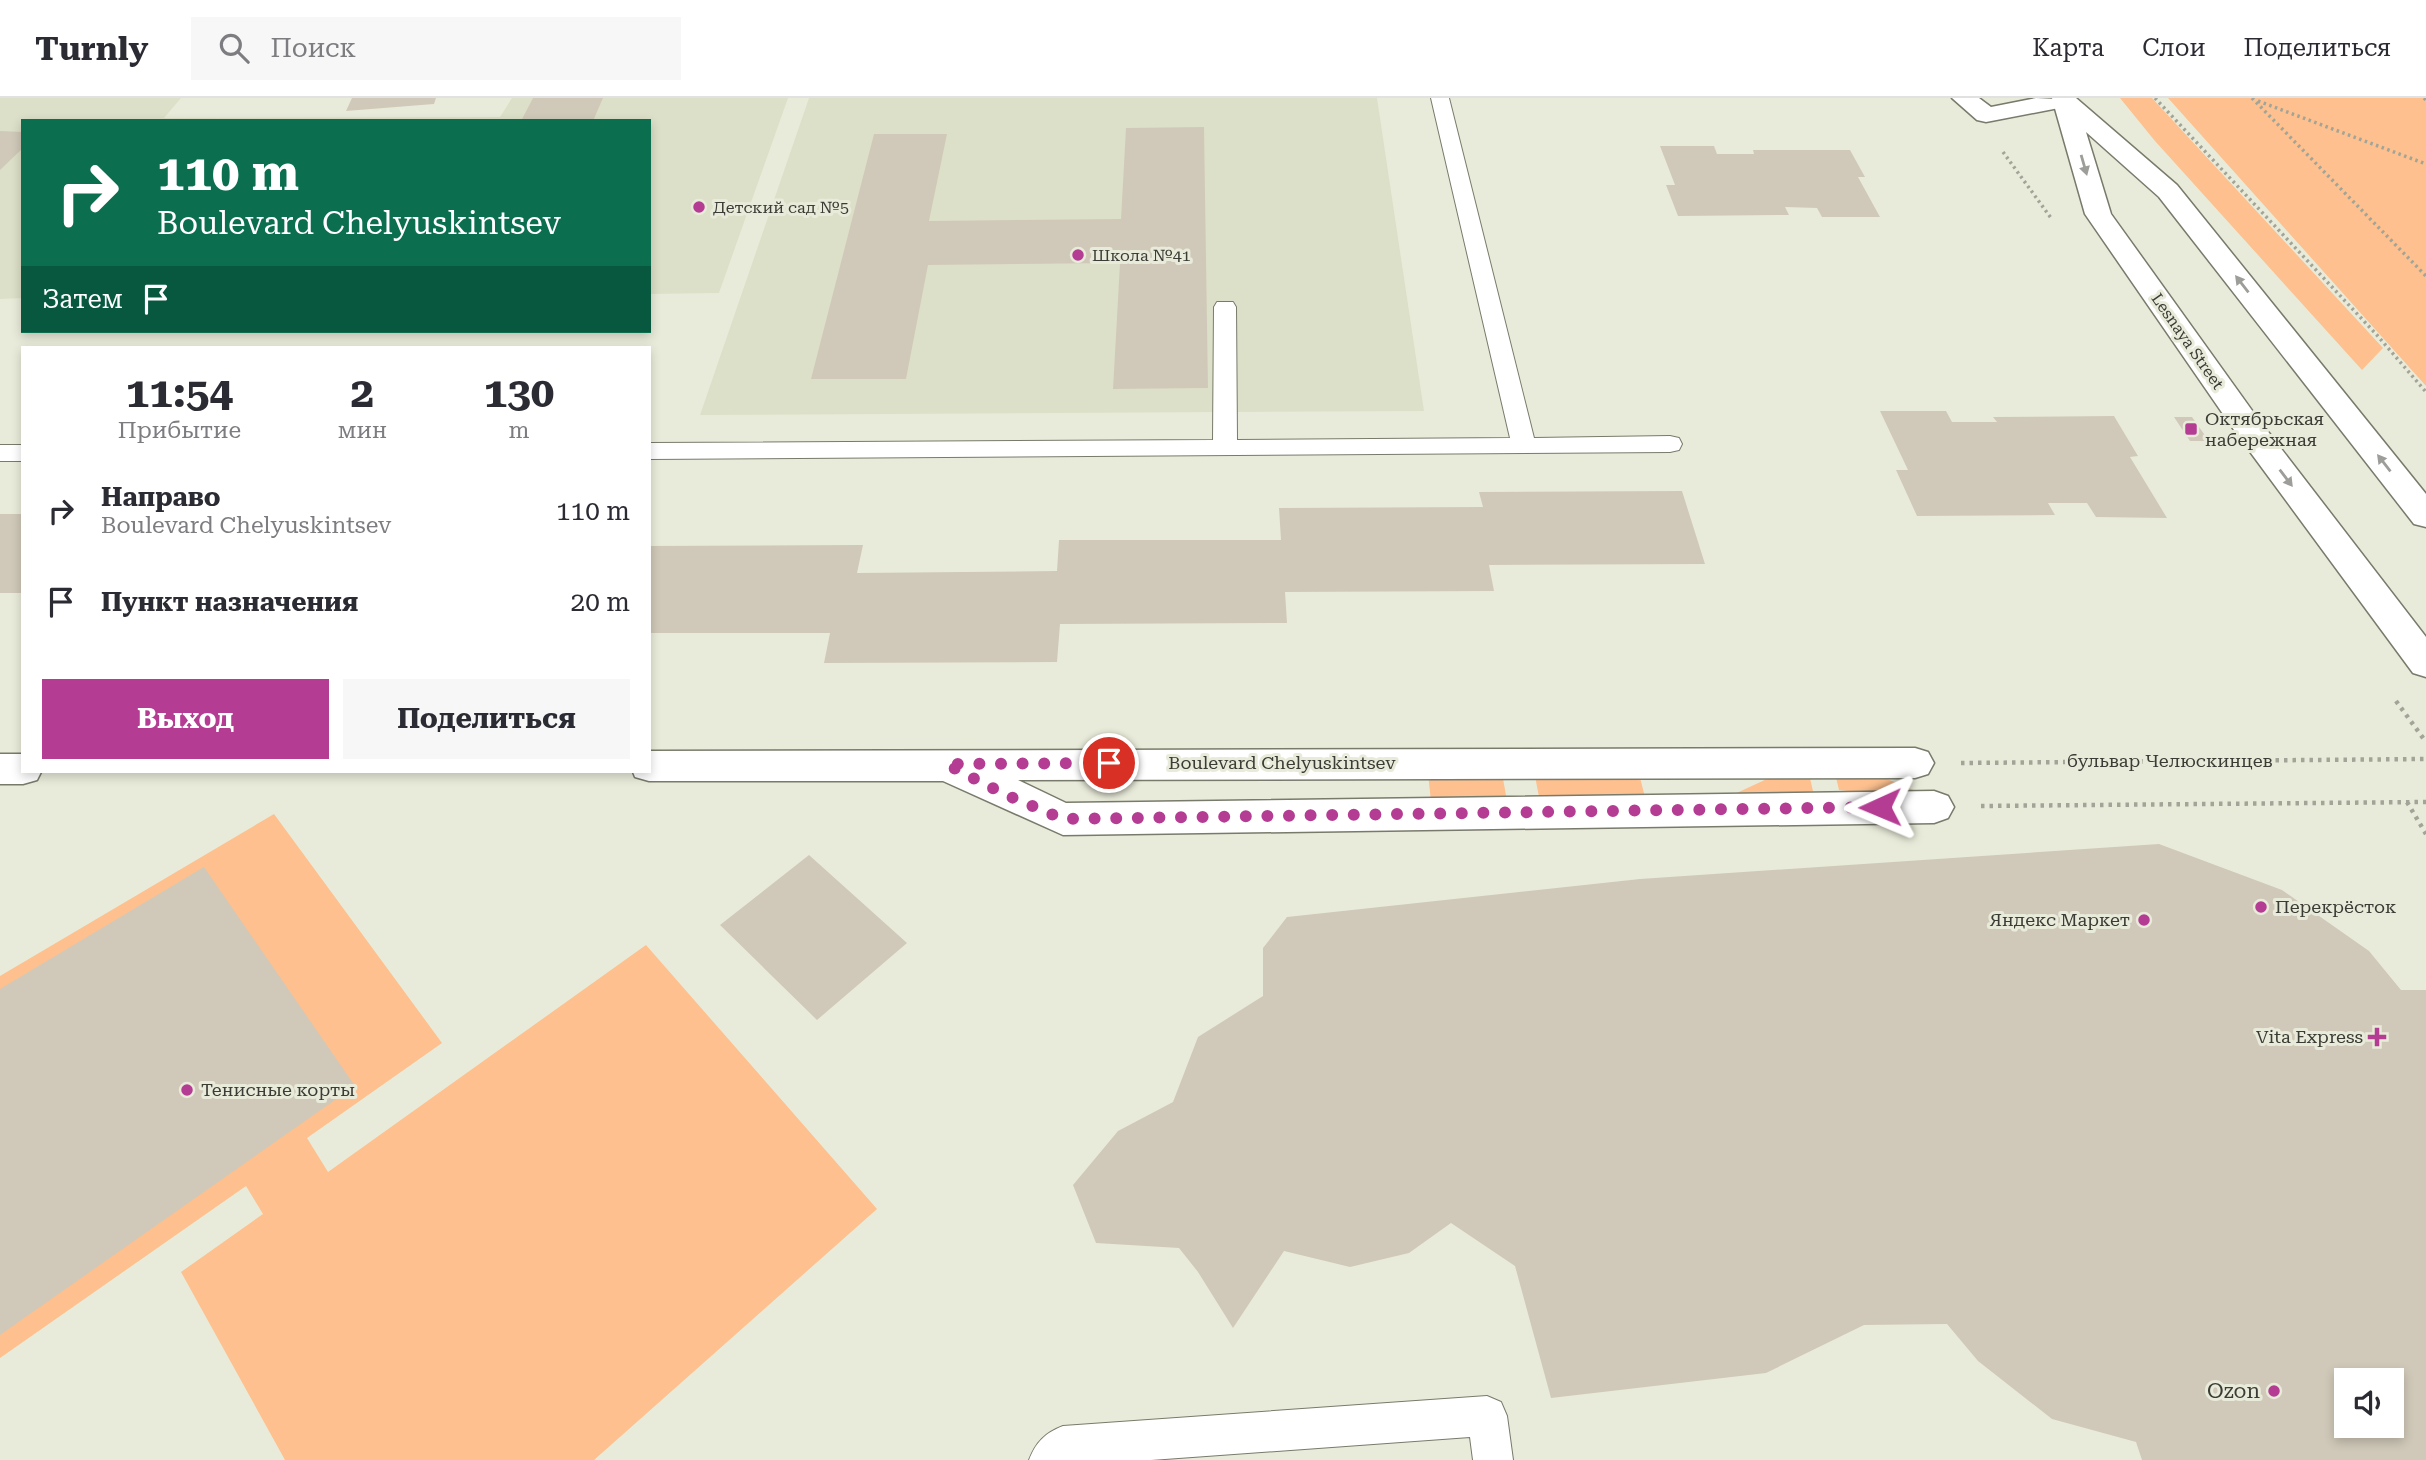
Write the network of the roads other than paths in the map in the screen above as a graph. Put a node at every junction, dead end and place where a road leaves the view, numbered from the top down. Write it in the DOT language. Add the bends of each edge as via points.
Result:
graph roads {
  1 [pos="1440,98"];
  2 [pos="1964,98"];
  3 [pos="2064,99"];
  4 [pos="1225,307"];
  5 [pos="1670,444"];
  6 [pos="1524,446"];
  7 [pos="1225,449"];
  8 [pos="651,451"];
  9 [pos="0,453"];
  10 [pos="21,453"];
  11 [pos="2426,516"];
  12 [pos="2426,663"];
  13 [pos="1915,763"];
  14 [pos="946,764"];
  15 [pos="651,766"];
  16 [pos="0,769"];
  17 [pos="21,769"];
  18 [pos="1934,807"];
  19 [pos="1049,1460"];
  20 [pos="1493,1460"];
  1 -- 6 [label="lane"];
  2 -- 3 [label="street" via="1986,115"];
  11 -- 3 [label="street, one-way" via="2168,191"];
  3 -- 12 [label="street, Lesnaya Street, one-way" via="2098,214 2245,423"];
  4 -- 7 [label="lane"];
  5 -- 6 [label="lane"];
  6 -- 7 [label="lane"];
  7 -- 8 [label="lane"];
  9 -- 10 [label="lane"];
  13 -- 14 [label="street, Boulevard Chelyuskintsev"];
  14 -- 15 [label="street, Boulevard Chelyuskintsev"];
  14 -- 18 [label="street" via="1063,819"];
  16 -- 17 [label="street"];
  19 -- 20 [label="lane" via="1063,1446 1487,1416"];
}
